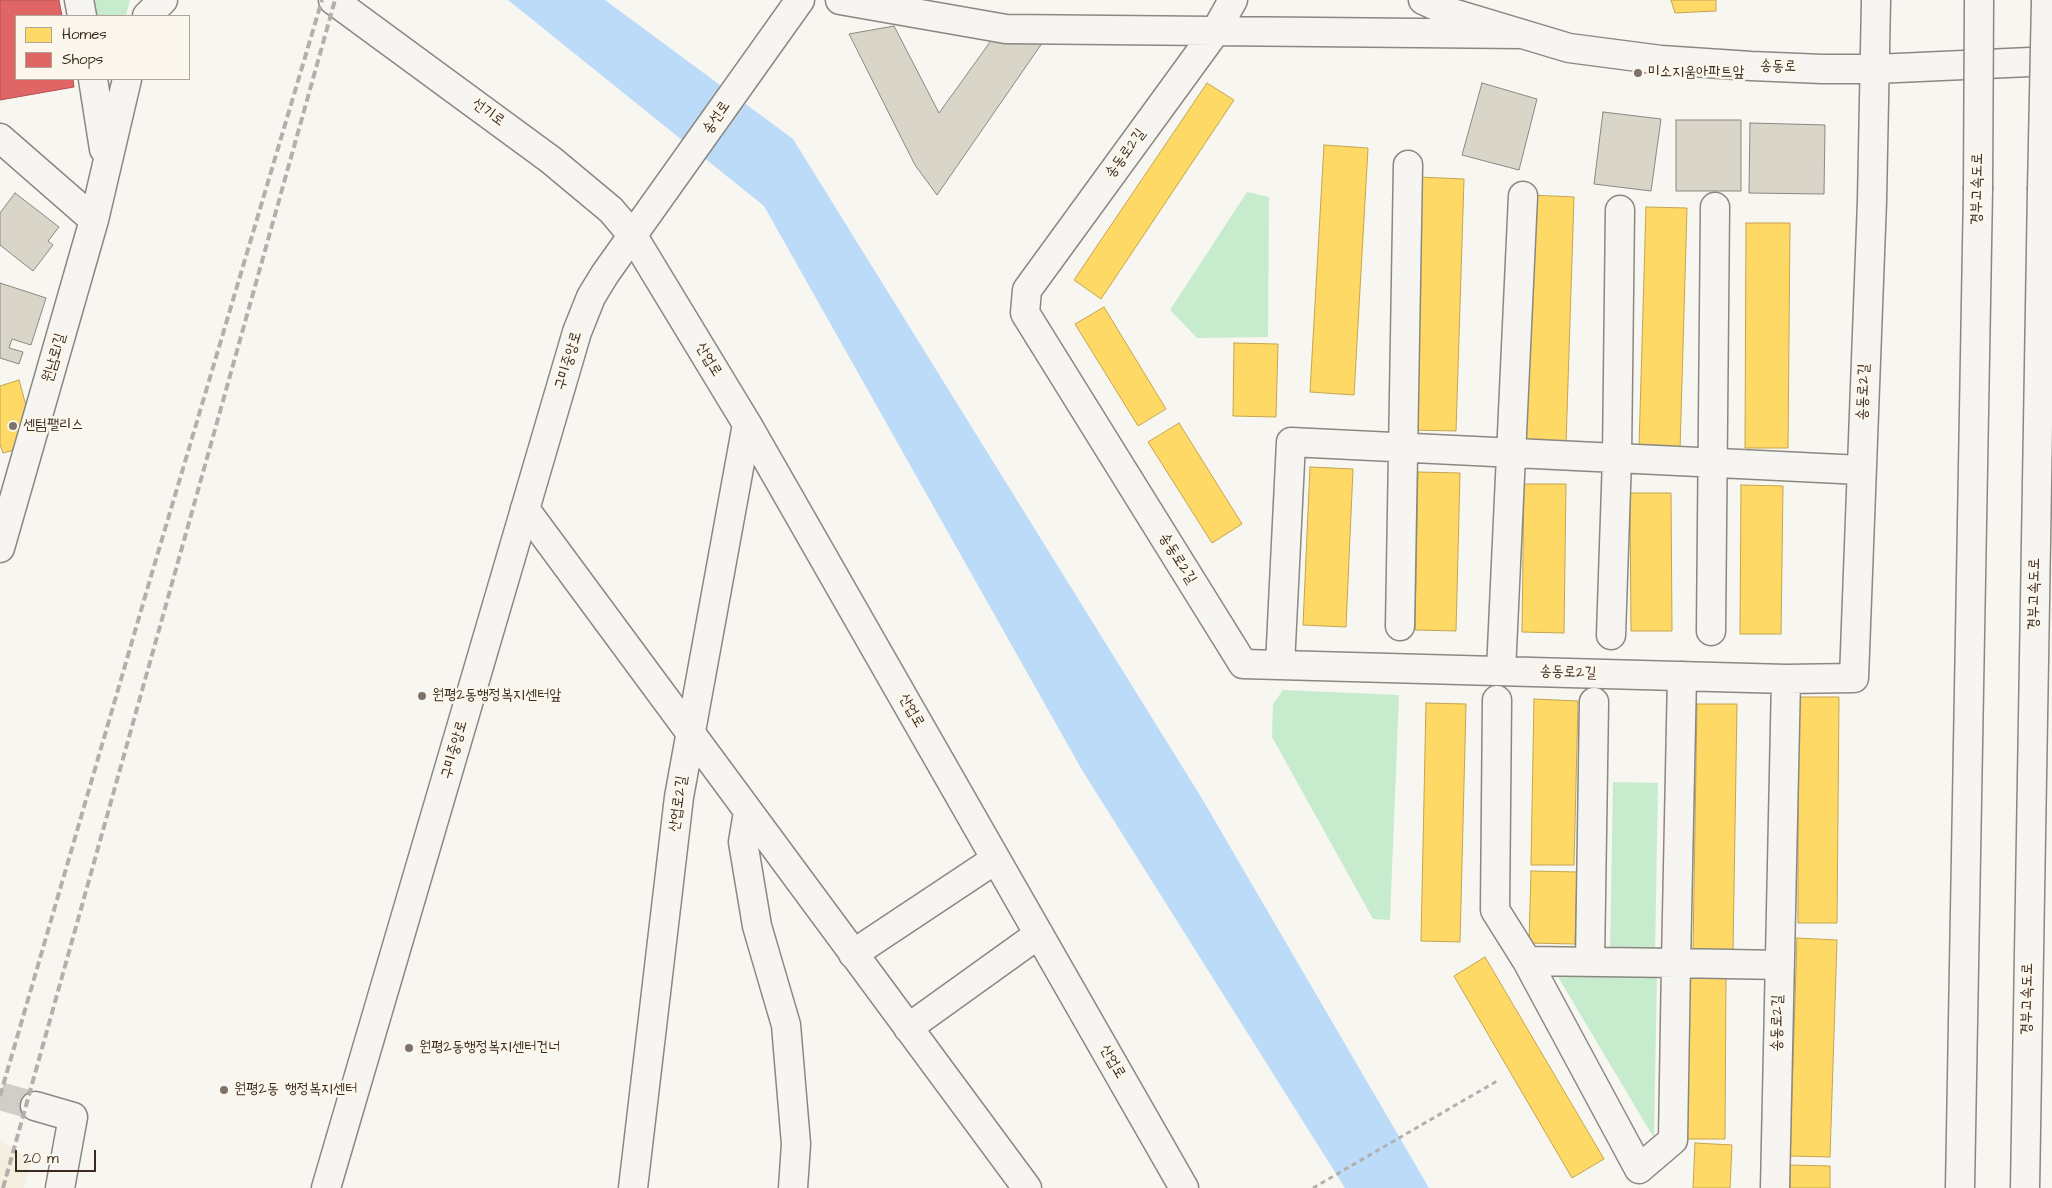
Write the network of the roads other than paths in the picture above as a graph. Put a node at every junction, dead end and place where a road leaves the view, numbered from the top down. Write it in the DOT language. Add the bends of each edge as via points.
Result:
graph roads {
  1 [pos="79,0"];
  2 [pos="145,0"];
  3 [pos="164,0"];
  4 [pos="333,0"];
  5 [pos="800,0"];
  6 [pos="840,0"];
  7 [pos="1233,0"];
  8 [pos="1423,0"];
  9 [pos="1876,0"];
  10 [pos="1979,0"];
  11 [pos="2046,0"];
  12 [pos="82,15"];
  13 [pos="142,15"];
  14 [pos="148,15"];
  15 [pos="1215,32"];
  16 [pos="1522,34"];
  17 [pos="2052,61"];
  18 [pos="1874,69"];
  19 [pos="93,80"];
  20 [pos="127,80"];
  21 [pos="0,138"];
  22 [pos="1408,165"];
  23 [pos="106,168"];
  24 [pos="1523,196"];
  25 [pos="1715,207"];
  26 [pos="1620,210"];
  27 [pos="94,220"];
  28 [pos="633,236"];
  29 [pos="747,424"];
  30 [pos="1403,448"];
  31 [pos="1511,453"];
  32 [pos="1617,458"];
  33 [pos="1714,463"];
  34 [pos="1861,470"];
  35 [pos="525,510"];
  36 [pos="0,548"];
  37 [pos="1400,626"];
  38 [pos="1711,631"];
  39 [pos="1611,635"];
  40 [pos="1280,665"];
  41 [pos="1501,671"];
  42 [pos="1682,676"];
  43 [pos="1786,678"];
  44 [pos="1497,700"];
  45 [pos="1594,702"];
  46 [pos="690,736"];
  47 [pos="748,812"];
  48 [pos="996,859"];
  49 [pos="1038,934"];
  50 [pos="853,954"];
  51 [pos="1527,962"];
  52 [pos="1590,962"];
  53 [pos="1676,963"];
  54 [pos="1780,965"];
  55 [pos="908,1028"];
  56 [pos="35,1106"];
  57 [pos="60,1188"];
  58 [pos="326,1188"];
  59 [pos="633,1188"];
  60 [pos="794,1188"];
  61 [pos="1026,1188"];
  62 [pos="1184,1188"];
  63 [pos="1775,1188"];
  64 [pos="1960,1188"];
  65 [pos="2025,1188"];
  1 -- 12 [label="main road"];
  2 -- 13 [label="main road"];
  3 -- 14 [label="main road"];
  4 -- 28 [label="main road, 선기로" via="551,160 611,210"];
  5 -- 28 [label="main road, 송선로"];
  6 -- 15 [label="main road" via="1006,29"];
  7 -- 15 [label="main road, 송동로2길"];
  8 -- 16 [label="main road, 송동로" via="1449,12"];
  9 -- 18 [label="main road, 송동로2길"];
  10 -- 64 [label="main road, 경부고속도로, bridge"];
  11 -- 65 [label="main road, 경부고속도로, bridge"];
  15 -- 16 [label="main road"];
  15 -- 40 [label="main road, 송동로2길" via="1027,290 1025,313 1243,664"];
  16 -- 18 [label="main road, 송동로" via="1569,48 1661,60"];
  17 -- 18 [label="main road, 송동로"];
  18 -- 34 [label="main road, 송동로2길"];
  19 -- 23 [label="main road"];
  20 -- 23 [label="main road, 원남로1길"];
  21 -- 27 [label="main road"];
  22 -- 30 [label="main road"];
  23 -- 27 [label="main road, 원남로1길"];
  24 -- 31 [label="main road"];
  25 -- 33 [label="main road"];
  26 -- 32 [label="main road"];
  27 -- 36 [label="main road, 원남로1길"];
  28 -- 29 [label="main road, 산업로"];
  28 -- 35 [label="main road, 구미중앙로" via="600,281 587,306"];
  29 -- 46 [label="main road, 산업로2길"];
  29 -- 48 [label="main road, 산업로"];
  30 -- 31 [label="main road"];
  30 -- 37 [label="main road"];
  30 -- 40 [label="main road" via="1291,442"];
  31 -- 32 [label="main road"];
  31 -- 41 [label="main road"];
  32 -- 33 [label="main road"];
  32 -- 39 [label="main road"];
  33 -- 34 [label="main road"];
  33 -- 38 [label="main road"];
  34 -- 43 [label="main road, 송동로2길" via="1854,678"];
  35 -- 46 [label="main road"];
  35 -- 58 [label="main road, 구미중앙로"];
  40 -- 41 [label="main road, 송동로2길"];
  41 -- 42 [label="main road, 송동로2길"];
  42 -- 43 [label="main road, 송동로2길"];
  42 -- 53 [label="main road"];
  43 -- 54 [label="main road, 송동로2길"];
  44 -- 51 [label="main road" via="1495,910"];
  45 -- 52 [label="main road"];
  46 -- 47 [label="main road"];
  46 -- 59 [label="main road, 산업로2길" via="679,797"];
  47 -- 50 [label="main road"];
  47 -- 60 [label="main road" via="743,842 757,926 786,1025 796,1144"];
  48 -- 49 [label="main road, 산업로"];
  48 -- 50 [label="main road"];
  49 -- 55 [label="main road"];
  49 -- 62 [label="main road, 산업로"];
  50 -- 55 [label="main road"];
  51 -- 52 [label="main road"];
  51 -- 53 [label="main road" via="1639,1169 1673,1140"];
  52 -- 53 [label="main road"];
  53 -- 54 [label="main road"];
  54 -- 63 [label="main road, 송동로2길"];
  55 -- 61 [label="main road"];
  56 -- 57 [label="main road" via="73,1117"];
}
